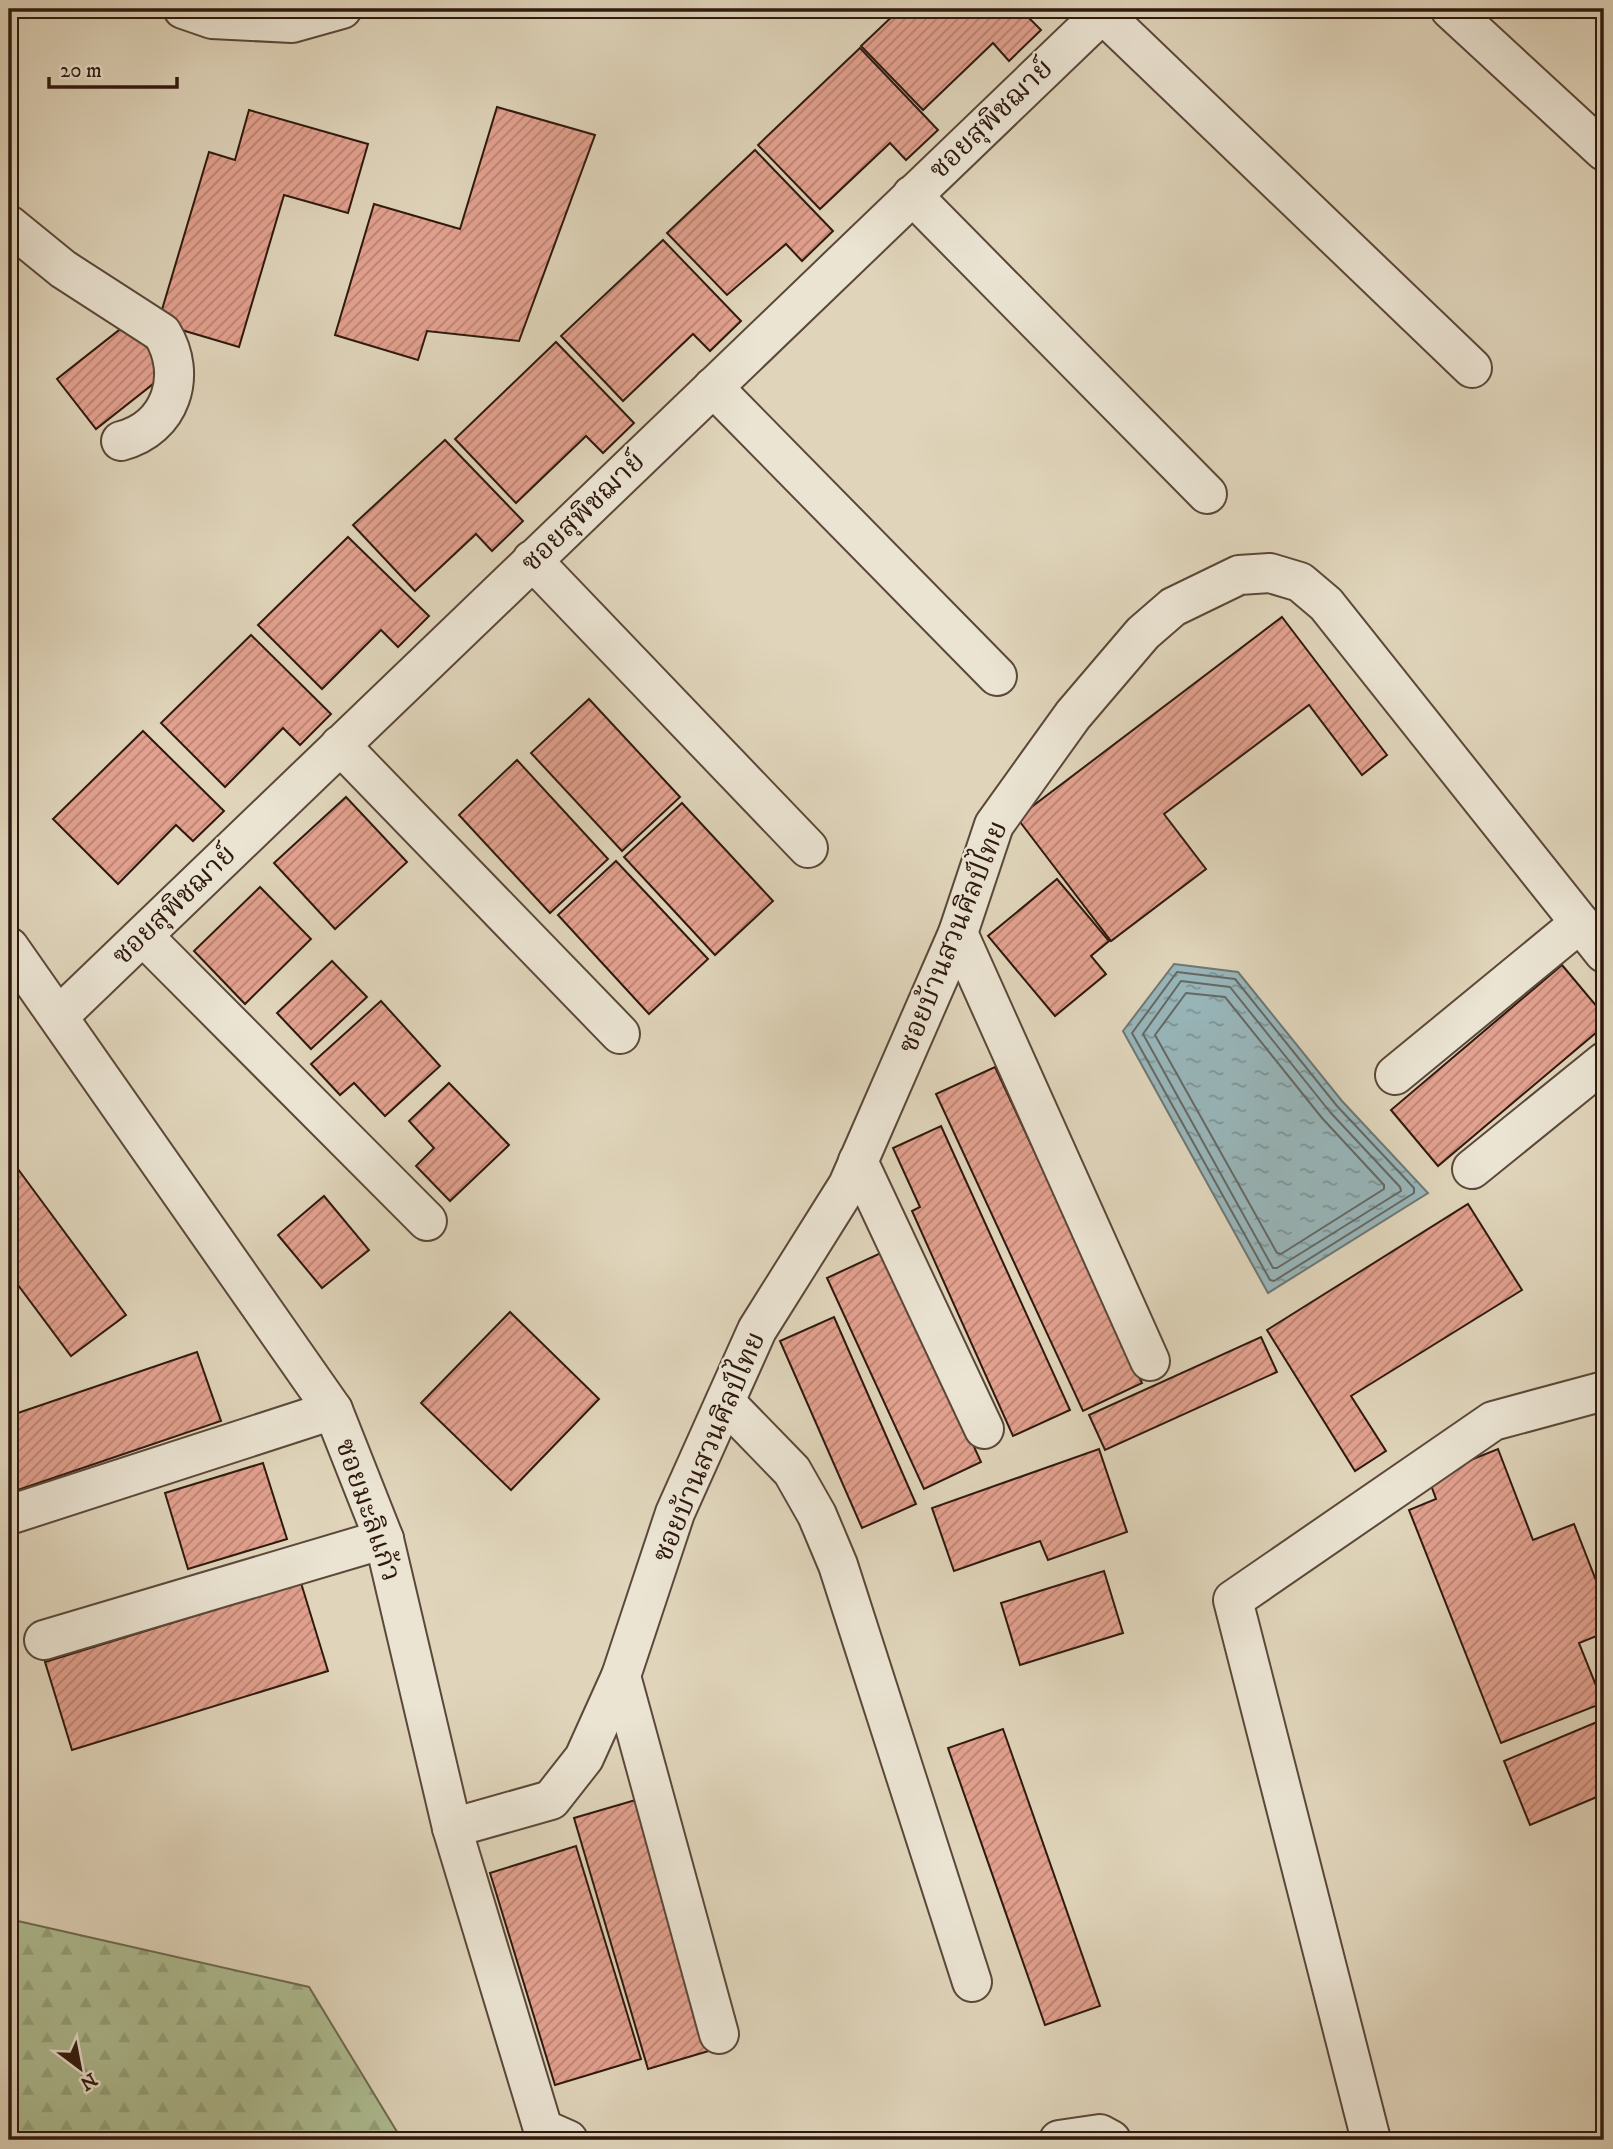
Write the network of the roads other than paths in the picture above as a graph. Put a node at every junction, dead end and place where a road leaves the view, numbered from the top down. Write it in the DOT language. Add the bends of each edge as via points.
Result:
graph roads {
  1 [pos="183,9"];
  2 [pos="342,9"];
  3 [pos="1450,9"];
  4 [pos="1104,11"];
  5 [pos="1604,151"];
  6 [pos="912,195"];
  7 [pos="9,225"];
  8 [pos="1472,368"];
  9 [pos="713,387"];
  10 [pos="121,442"];
  11 [pos="1207,494"];
  12 [pos="532,561"];
  13 [pos="997,676"];
  14 [pos="340,745"];
  15 [pos="808,848"];
  16 [pos="1580,923"];
  17 [pos="958,933"];
  18 [pos="143,936"];
  19 [pos="9,947"];
  20 [pos="1604,953"];
  21 [pos="59,1016"];
  22 [pos="620,1034"];
  23 [pos="1604,1062"];
  24 [pos="1395,1075"];
  25 [pos="858,1161"];
  26 [pos="1472,1169"];
  27 [pos="427,1221"];
  28 [pos="1150,1361"];
  29 [pos="1604,1391"];
  30 [pos="726,1402"];
  31 [pos="334,1410"];
  32 [pos="984,1429"];
  33 [pos="9,1516"];
  34 [pos="384,1539"];
  35 [pos="44,1640"];
  36 [pos="621,1676"];
  37 [pos="452,1828"];
  38 [pos="972,1982"];
  39 [pos="719,2034"];
  40 [pos="568,2140"];
  41 [pos="1059,2140"];
  42 [pos="1111,2140"];
  43 [pos="1371,2140"];
  1 -- 2 [label="street" via="212,19 292,23"];
  3 -- 5 [label="street"];
  4 -- 6 [label="street, ซอยสุพิชฌาย์"];
  4 -- 8 [label="street"];
  6 -- 9 [label="street, ซอยสุพิชฌาย์"];
  6 -- 11 [label="street"];
  7 -- 10 [label="street" via="63,269 162,333 171,349 175,389 153,424 136,438"];
  9 -- 12 [label="street, ซอยสุพิชฌาย์"];
  9 -- 13 [label="street"];
  12 -- 14 [label="street, ซอยสุพิชฌาย์"];
  12 -- 15 [label="street"];
  14 -- 18 [label="street, ซอยสุพิชฌาย์"];
  14 -- 22 [label="street"];
  16 -- 17 [label="street, ซอยบ้านสวนศิลป์ไทย" via="1326,604 1300,582 1270,573 1239,575 1208,588 1173,607 1143,634 1073,715 993,825"];
  16 -- 20 [label="street, ซอยบ้านสวนศิลป์ไทย"];
  16 -- 24 [label="street"];
  17 -- 25 [label="street, ซอยบ้านสวนศิลป์ไทย"];
  17 -- 28 [label="street"];
  18 -- 21 [label="street, ซอยสุพิชฌาย์"];
  18 -- 27 [label="street"];
  19 -- 21 [label="street, ซอยมะลิแก้ว"];
  21 -- 31 [label="street, ซอยมะลิแก้ว"];
  23 -- 26 [label="street"];
  25 -- 30 [label="street, ซอยบ้านสวนศิลป์ไทย" via="848,1185 757,1330"];
  25 -- 32 [label="street"];
  29 -- 43 [label="street" via="1493,1421 1233,1600"];
  30 -- 36 [label="street, ซอยบ้านสวนศิลป์ไทย" via="675,1513"];
  30 -- 38 [label="street" via="792,1471 817,1515 838,1565"];
  31 -- 33 [label="street"];
  31 -- 34 [label="street, ซอยมะลิแก้ว"];
  34 -- 35 [label="street"];
  34 -- 37 [label="street, ซอยมะลิแก้ว"];
  36 -- 37 [label="street, ซอยบ้านสวนศิลป์ไทย" via="584,1758 551,1800"];
  36 -- 39 [label="street"];
  37 -- 40 [label="street, ซอยมะลิแก้ว" via="543,2129"];
  41 -- 42 [label="street" via="1100,2134"];
}
